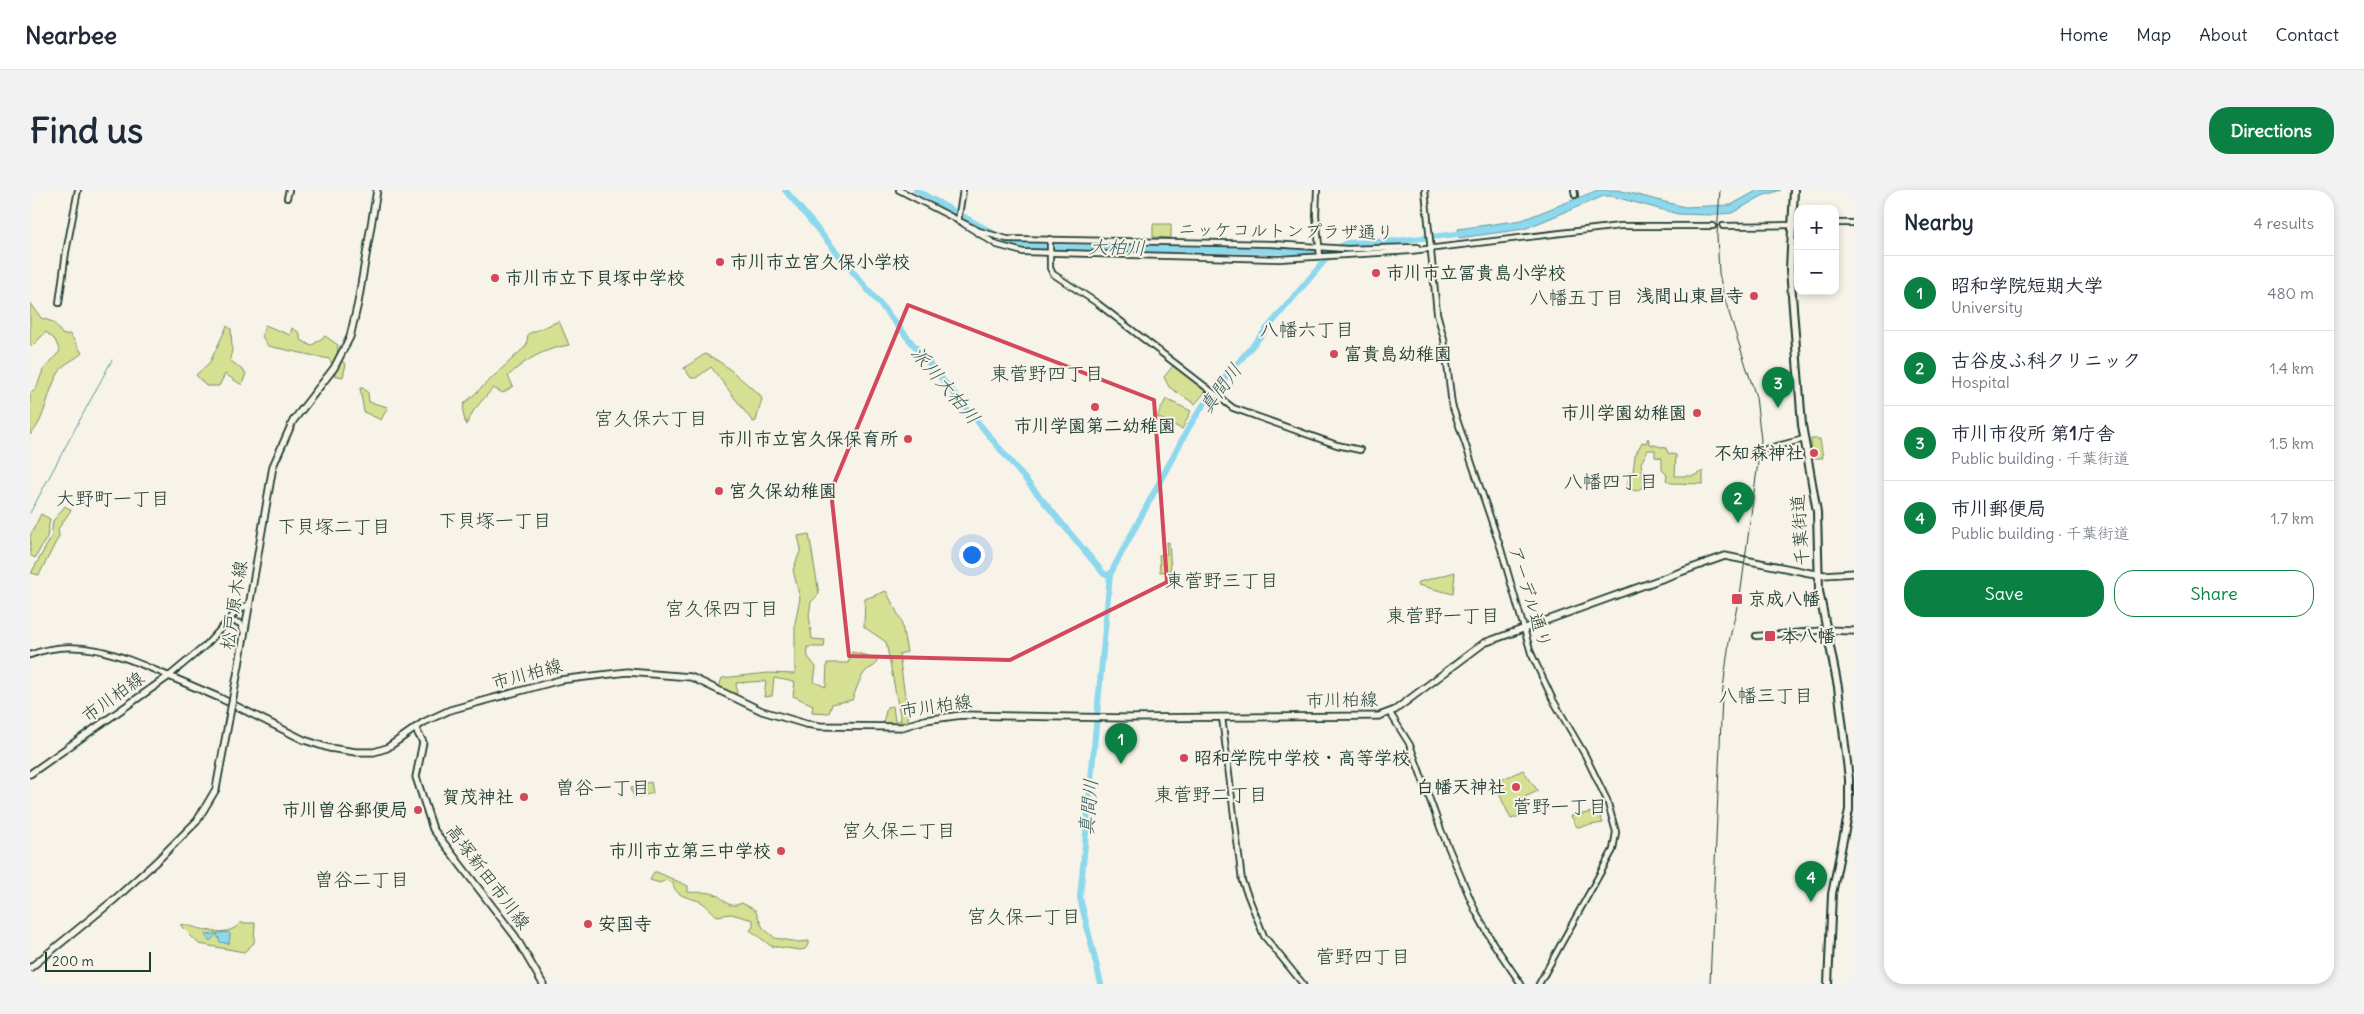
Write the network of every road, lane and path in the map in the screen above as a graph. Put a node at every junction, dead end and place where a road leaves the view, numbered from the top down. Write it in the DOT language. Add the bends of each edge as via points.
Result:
graph roads {
  1 [pos="78,190"];
  2 [pos="289,190"];
  3 [pos="377,190"];
  4 [pos="899,190"];
  5 [pos="963,190"];
  6 [pos="1317,190"];
  7 [pos="1425,190"];
  8 [pos="1794,190"];
  9 [pos="287,198"];
  10 [pos="1794,205"];
  11 [pos="958,219"];
  12 [pos="1854,223"];
  13 [pos="964,224"];
  14 [pos="1839,224"];
  15 [pos="1794,225"];
  16 [pos="1713,226"];
  17 [pos="1723,226"];
  18 [pos="1794,238"];
  19 [pos="1050,241"];
  20 [pos="1323,248"];
  21 [pos="1431,248"];
  22 [pos="1050,252"];
  23 [pos="1322,256"];
  24 [pos="59,303"];
  25 [pos="1804,439"];
  26 [pos="1766,449"];
  27 [pos="1360,450"];
  28 [pos="1854,573"];
  29 [pos="1818,574"];
  30 [pos="248,605"];
  31 [pos="229,621"];
  32 [pos="1524,630"];
  33 [pos="1827,630"];
  34 [pos="1854,631"];
  35 [pos="244,636"];
  36 [pos="1756,636"];
  37 [pos="30,655"];
  38 [pos="169,676"];
  39 [pos="1390,713"];
  40 [pos="1222,717"];
  41 [pos="415,728"];
  42 [pos="30,774"];
  43 [pos="30,968"];
  44 [pos="543,984"];
  45 [pos="1303,984"];
  46 [pos="1521,984"];
  47 [pos="1539,984"];
  48 [pos="1828,984"];
  1 -- 24 [label="street"];
  2 -- 9 [label="street"];
  3 -- 30 [label="main road, 松戸原木線" via="350,337 334,368 293,422 279,450"];
  4 -- 11 [label="street, ニッケコルトンプラザ通り"];
  5 -- 11 [label="street"];
  6 -- 20 [label="street" via="1316,215"];
  7 -- 21 [label="street, アーデル通り"];
  8 -- 10 [label="highway, 千葉街道"];
  11 -- 13 [label="street, ニッケコルトンプラザ通り"];
  12 -- 14 [label="street"];
  13 -- 19 [label="street, ニッケコルトンプラザ通り" via="994,237"];
  13 -- 22 [label="street, ニッケコルトンプラザ通り" via="1008,250"];
  15 -- 17 [label="street"];
  16 -- 21 [label="street, ニッケコルトンプラザ通り" via="1620,226"];
  18 -- 25 [label="highway, 千葉街道" via="1791,276"];
  19 -- 20 [label="street, ニッケコルトンプラザ通り" via="1272,244"];
  19 -- 22 [label="street"];
  20 -- 21 [label="street, ニッケコルトンプラザ通り"];
  20 -- 23 [label="street"];
  21 -- 23 [label="street, ニッケコルトンプラザ通り"];
  21 -- 32 [label="street, アーデル通り" via="1437,313 1444,339 1452,405 1502,549"];
  22 -- 23 [label="street, ニッケコルトンプラザ通り" via="1280,259"];
  22 -- 27 [label="street" via="1053,274 1097,303 1233,408"];
  25 -- 26 [label="street"];
  25 -- 29 [label="highway, 千葉街道" via="1817,512"];
  28 -- 29 [label="main road, 市川柏線"];
  29 -- 32 [label="main road, 市川柏線" via="1725,556"];
  29 -- 33 [label="highway, 千葉街道"];
  30 -- 31 [label="street"];
  30 -- 35 [label="main road, 松戸原木線"];
  31 -- 35 [label="street" via="240,623"];
  31 -- 38 [label="street"];
  32 -- 39 [label="main road, 市川柏線" via="1492,639 1476,648"];
  32 -- 47 [label="street, アーデル通り" via="1534,661 1553,700 1607,800 1616,832 1613,850"];
  33 -- 34 [label="main road"];
  33 -- 36 [label="street"];
  33 -- 48 [label="highway, 千葉街道" via="1850,786 1849,810 1832,894"];
  35 -- 43 [label="main road, 松戸原木線, bridge" via="216,789 197,821 115,899"];
  37 -- 38 [label="street" via="53,646 80,647 125,658"];
  38 -- 41 [label="main road, 市川柏線" via="294,735 334,750 380,751"];
  38 -- 42 [label="main road, 市川柏線"];
  39 -- 40 [label="main road, 市川柏線" via="1380,716"];
  39 -- 46 [label="street" via="1410,745 1475,910"];
  40 -- 41 [label="main road, 市川柏線" via="962,715 902,727 813,725 762,712 690,677 627,672 560,680 438,714"];
  40 -- 45 [label="street" via="1242,881 1264,936"];
  41 -- 44 [label="main road, 高塚新田市川線" via="423,742 416,777 433,829 515,936"];
}
